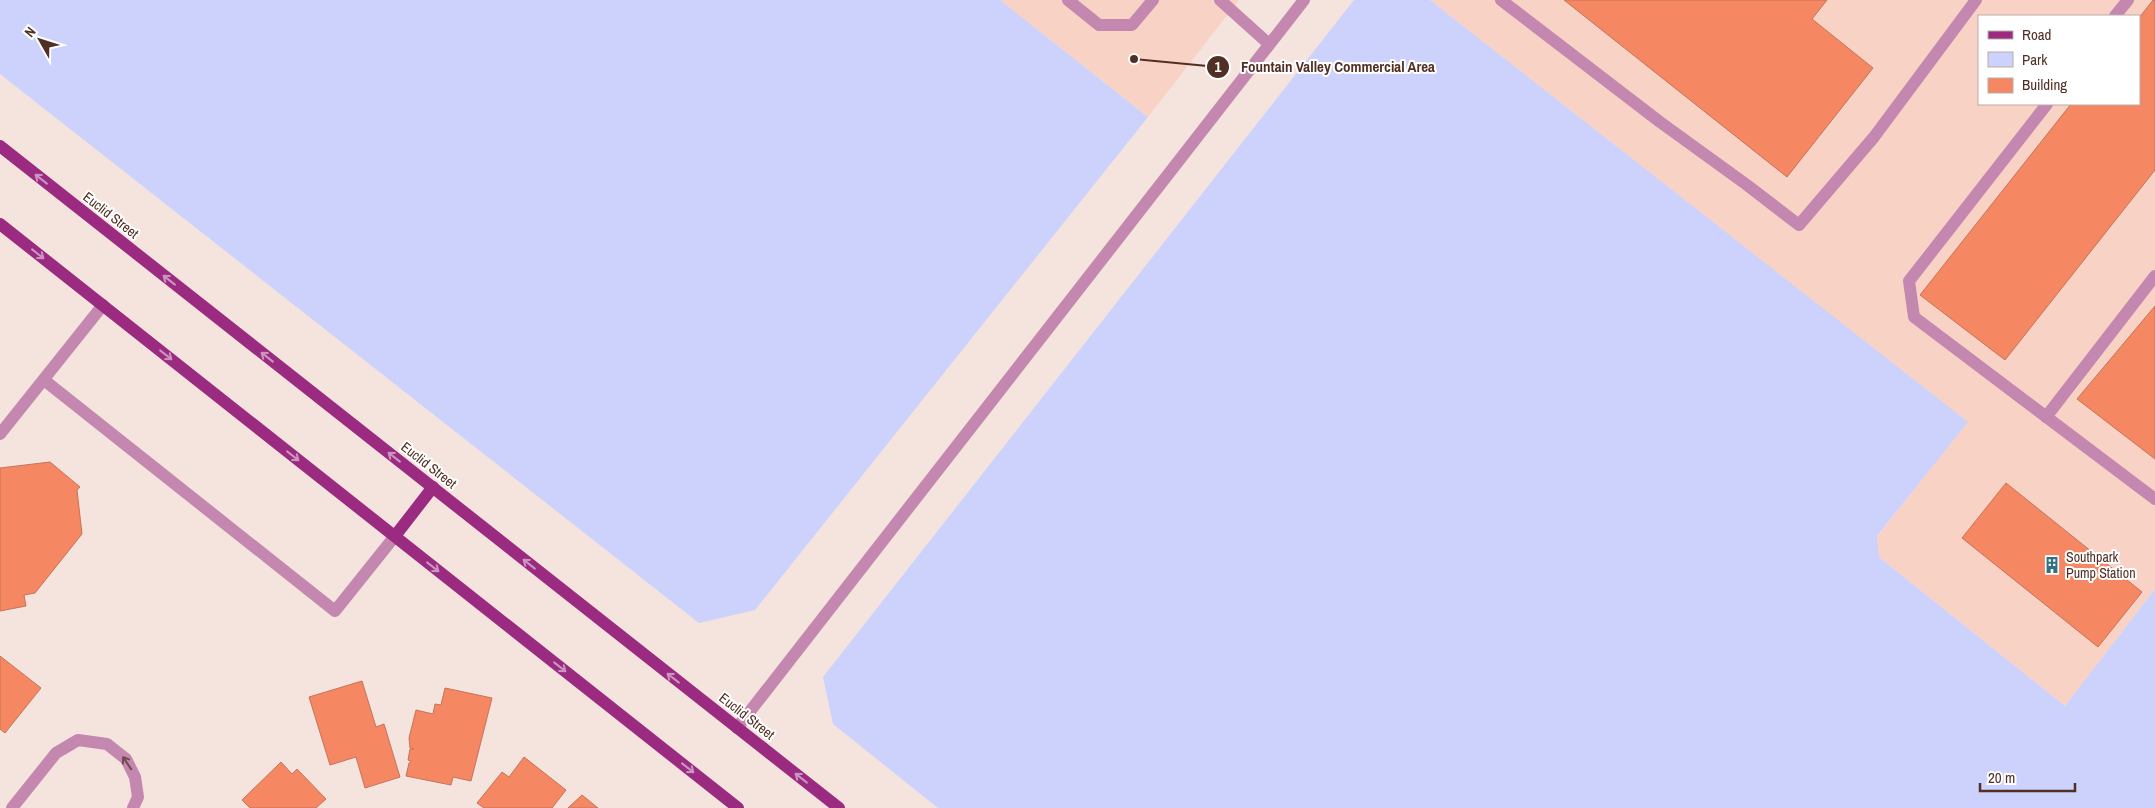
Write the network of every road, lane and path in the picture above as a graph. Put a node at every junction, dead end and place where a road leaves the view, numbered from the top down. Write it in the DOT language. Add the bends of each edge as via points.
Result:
graph roads {
  1 [pos="1068,0"];
  2 [pos="1153,0"];
  3 [pos="1220,0"];
  4 [pos="1304,0"];
  5 [pos="1501,0"];
  6 [pos="1976,0"];
  7 [pos="2128,0"];
  8 [pos="2116,15"];
  9 [pos="1269,44"];
  10 [pos="2046,105"];
  11 [pos="0,146"];
  12 [pos="0,224"];
  13 [pos="2155,276"];
  14 [pos="103,306"];
  15 [pos="44,380"];
  16 [pos="2046,417"];
  17 [pos="0,434"];
  18 [pos="433,488"];
  19 [pos="2155,500"];
  20 [pos="394,536"];
  21 [pos="737,728"];
  22 [pos="12,808"];
  23 [pos="133,808"];
  24 [pos="738,808"];
  25 [pos="840,808"];
  1 -- 2 [label="street" via="1099,25 1132,25"];
  3 -- 9 [label="street"];
  4 -- 9 [label="street"];
  5 -- 6 [label="street" via="1799,225 1874,137"];
  7 -- 8 [label="street"];
  9 -- 21 [label="street"];
  10 -- 16 [label="street" via="1909,281 1914,317"];
  18 -- 11 [label="main road, Euclid Street, one-way"];
  12 -- 14 [label="main road, one-way"];
  13 -- 16 [label="street"];
  14 -- 15 [label="street"];
  14 -- 20 [label="main road, one-way"];
  15 -- 17 [label="street"];
  15 -- 20 [label="street" via="335,611"];
  16 -- 19 [label="street"];
  18 -- 20 [label="main road"];
  21 -- 18 [label="main road, Euclid Street, one-way"];
  20 -- 24 [label="main road, one-way"];
  25 -- 21 [label="main road, Euclid Street, one-way"];
  23 -- 22 [label="street, one-way" via="138,796 135,777 126,759 107,744 78,740 56,753"];
}
